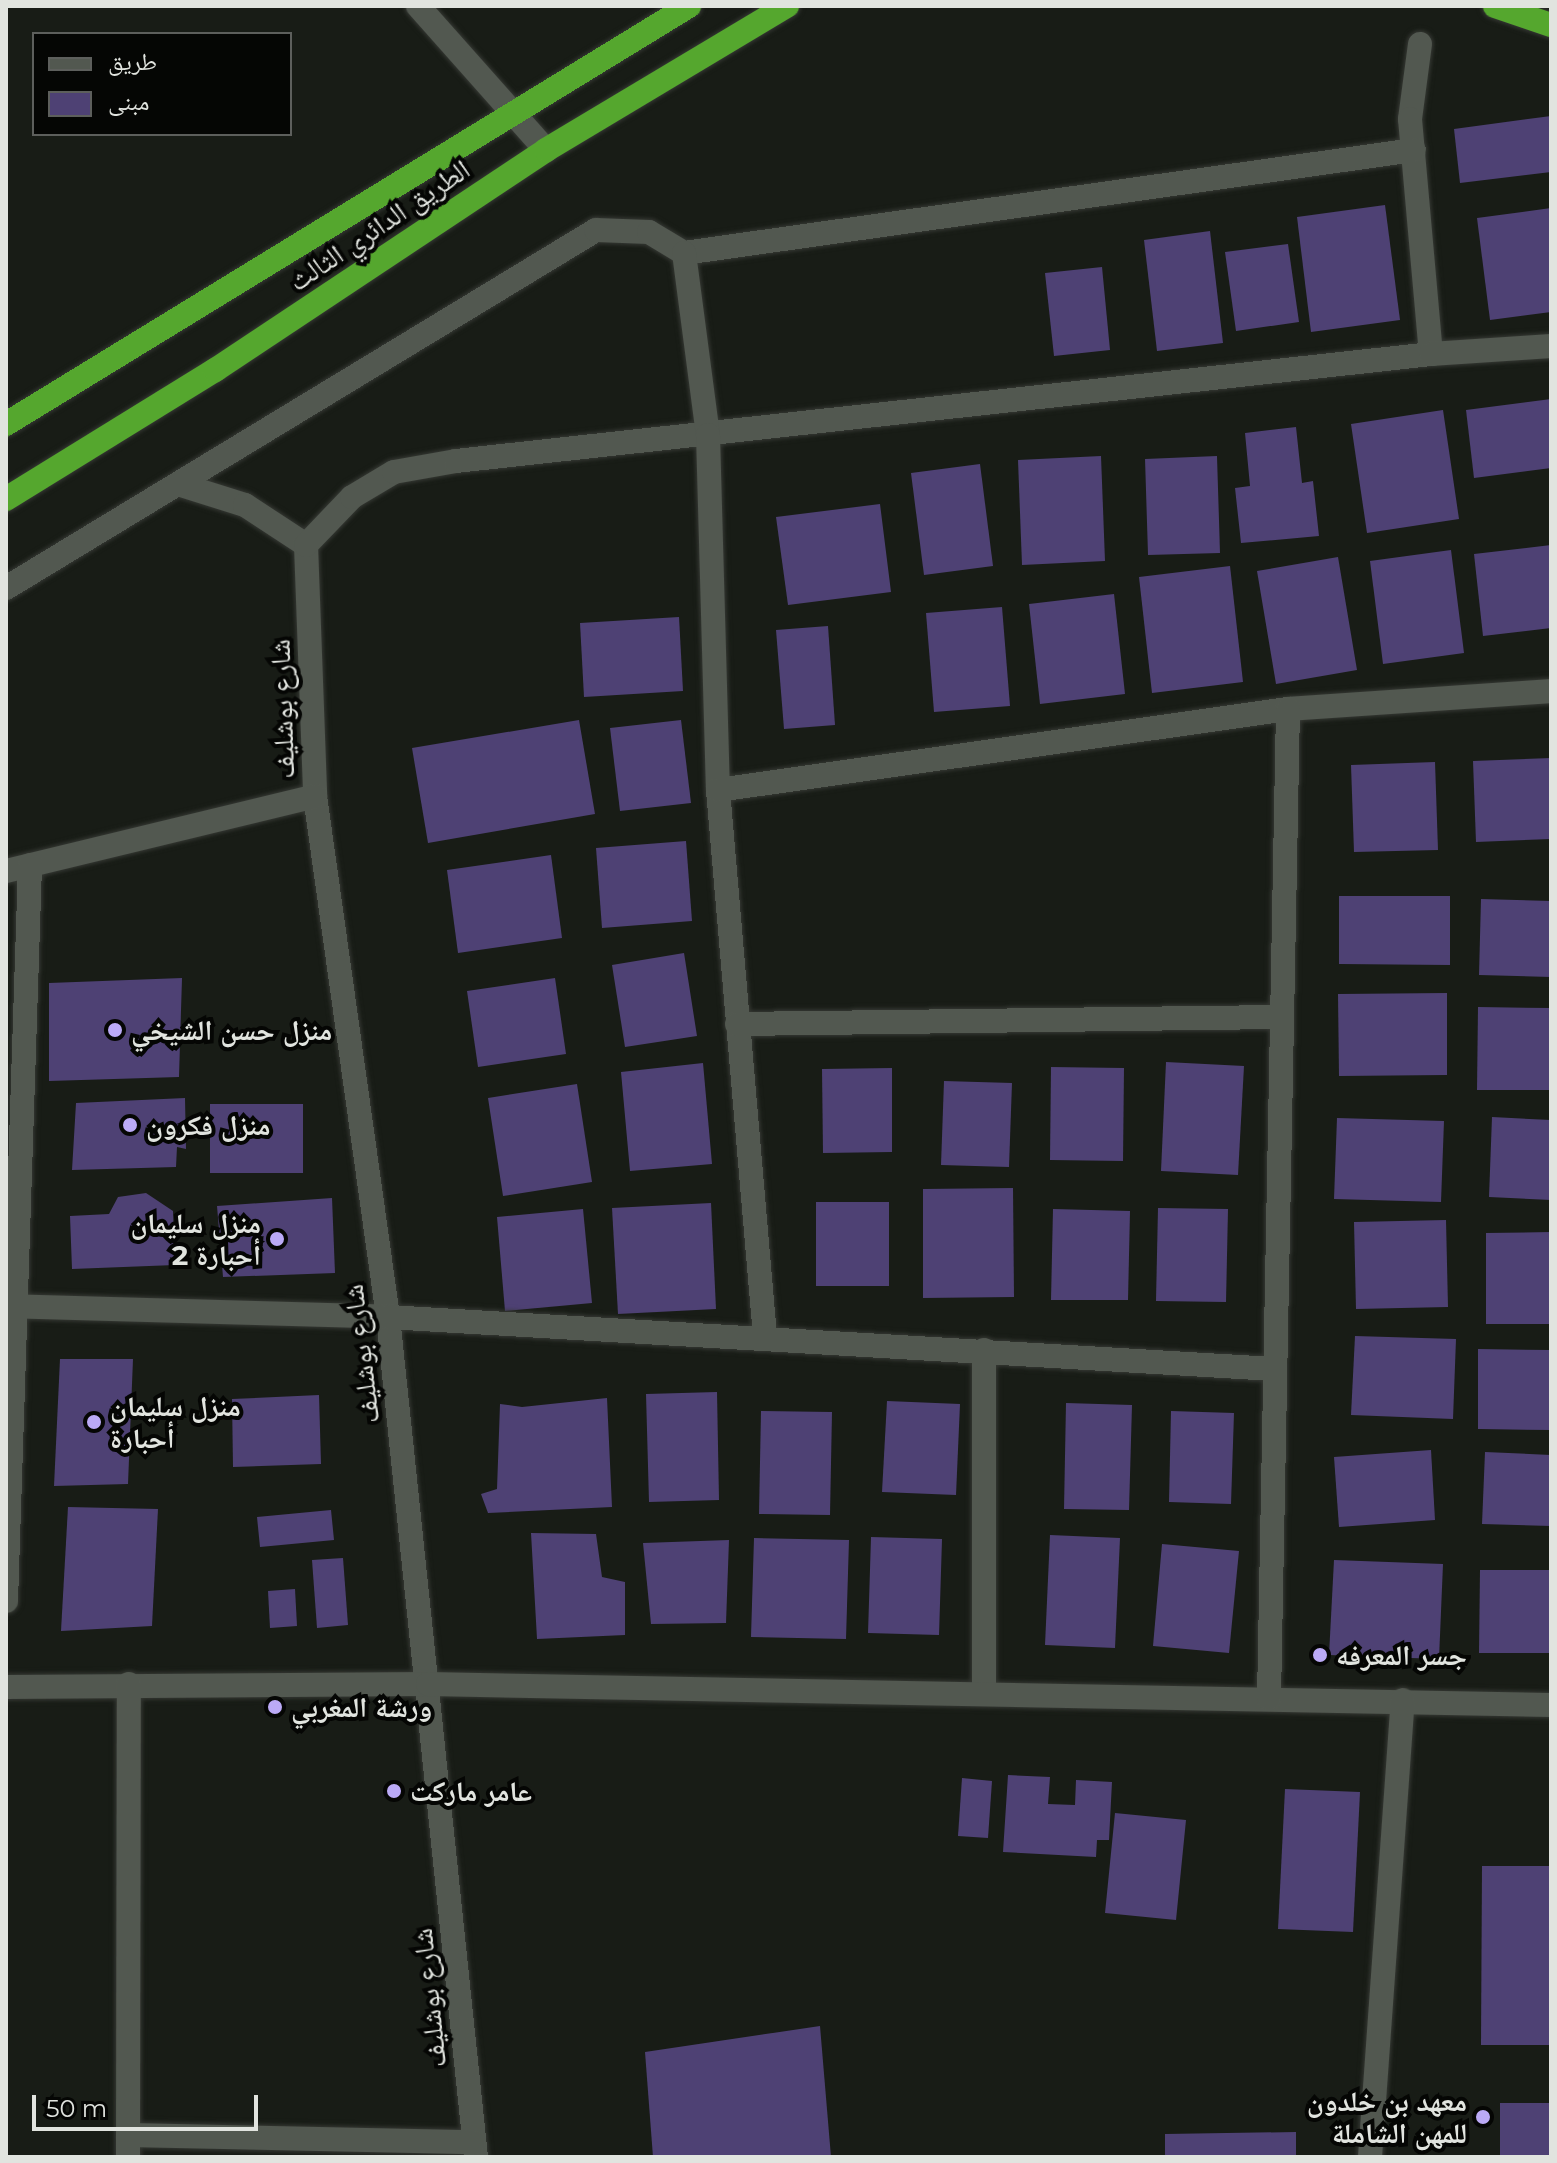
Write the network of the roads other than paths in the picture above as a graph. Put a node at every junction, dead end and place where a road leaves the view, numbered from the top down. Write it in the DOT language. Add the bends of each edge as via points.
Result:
graph roads {
  1 [pos="418,6"];
  2 [pos="689,6"];
  3 [pos="787,6"];
  4 [pos="1495,6"];
  5 [pos="1551,25"];
  6 [pos="1420,44"];
  7 [pos="514,114"];
  8 [pos="546,150"];
  9 [pos="1414,150"];
  10 [pos="684,253"];
  11 [pos="1551,346"];
  12 [pos="1431,354"];
  13 [pos="6,424"];
  14 [pos="708,435"];
  15 [pos="178,484"];
  16 [pos="6,499"];
  17 [pos="306,545"];
  18 [pos="6,588"];
  19 [pos="1551,691"];
  20 [pos="1288,709"];
  21 [pos="718,790"];
  22 [pos="315,796"];
  23 [pos="30,865"];
  24 [pos="6,871"];
  25 [pos="1280,1017"];
  26 [pos="737,1024"];
  27 [pos="12,1306"];
  28 [pos="388,1317"];
  29 [pos="765,1336"];
  30 [pos="984,1350"];
  31 [pos="1274,1369"];
  32 [pos="6,1601"];
  33 [pos="129,1684"];
  34 [pos="428,1684"];
  35 [pos="6,1687"];
  36 [pos="984,1693"];
  37 [pos="1269,1698"];
  38 [pos="1403,1700"];
  39 [pos="1551,1705"];
  40 [pos="128,2146"];
  41 [pos="475,2150"];
  42 [pos="1370,2157"];
  1 -- 7 [label="street"];
  2 -- 7 [label="highway, الطريق الدائري الثالث"];
  3 -- 8 [label="highway, الطريق الدائري الثالث"];
  4 -- 5 [label="highway"];
  6 -- 9 [label="street" via="1411,88"];
  7 -- 8 [label="street"];
  7 -- 13 [label="highway, الطريق الدائري الثالث"];
  8 -- 16 [label="highway, الطريق الدائري الثالث" via="215,370"];
  9 -- 10 [label="street"];
  9 -- 12 [label="street"];
  10 -- 14 [label="street"];
  10 -- 15 [label="street" via="649,232 596,230"];
  11 -- 12 [label="street"];
  12 -- 14 [label="street"];
  14 -- 17 [label="street" via="394,472 352,497"];
  14 -- 21 [label="street"];
  15 -- 17 [label="street" via="245,505"];
  15 -- 18 [label="street"];
  17 -- 22 [label="street, شارع بوشليف"];
  19 -- 20 [label="street"];
  20 -- 21 [label="street"];
  20 -- 25 [label="street"];
  21 -- 26 [label="street"];
  22 -- 23 [label="street"];
  22 -- 28 [label="street, شارع بوشليف"];
  23 -- 24 [label="street"];
  23 -- 27 [label="street"];
  25 -- 26 [label="street"];
  25 -- 31 [label="street"];
  26 -- 29 [label="street"];
  27 -- 28 [label="street"];
  27 -- 32 [label="street"];
  28 -- 29 [label="street"];
  28 -- 34 [label="street, شارع بوشليف"];
  29 -- 30 [label="street"];
  30 -- 31 [label="street"];
  30 -- 36 [label="street"];
  31 -- 37 [label="street"];
  33 -- 34 [label="street"];
  33 -- 35 [label="street"];
  33 -- 40 [label="street"];
  34 -- 36 [label="street"];
  34 -- 41 [label="street, شارع بوشليف"];
  36 -- 37 [label="street"];
  37 -- 38 [label="street"];
  38 -- 39 [label="street"];
  38 -- 42 [label="street"];
  40 -- 41 [label="street"];
}
